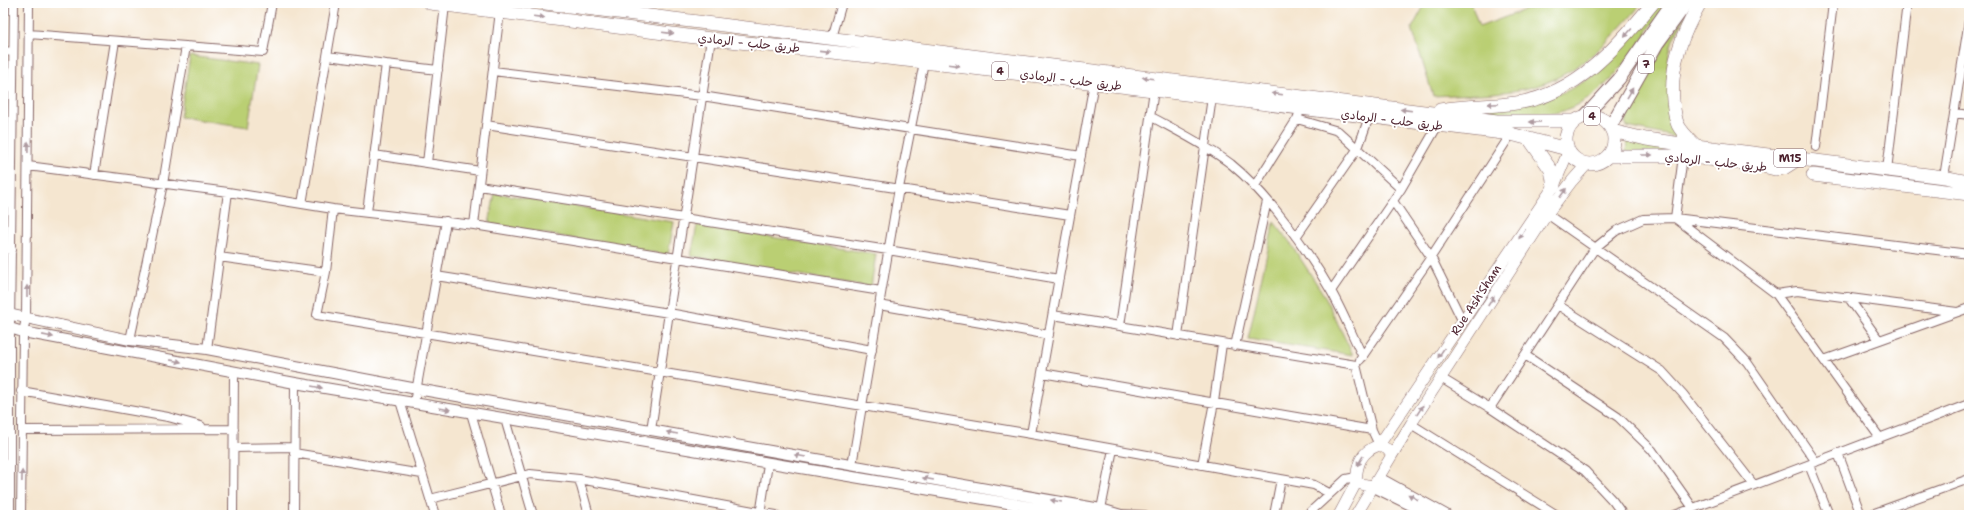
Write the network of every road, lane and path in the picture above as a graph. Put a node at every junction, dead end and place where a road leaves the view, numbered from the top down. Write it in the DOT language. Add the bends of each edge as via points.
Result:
graph roads {
  1 [pos="14,3"];
  2 [pos="29,3"];
  3 [pos="272,3"];
  4 [pos="336,3"];
  5 [pos="430,3"];
  6 [pos="545,3"];
  7 [pos="842,3"];
  8 [pos="1653,3"];
  9 [pos="1672,3"];
  10 [pos="1687,3"];
  11 [pos="1700,3"];
  12 [pos="1833,3"];
  13 [pos="1907,3"];
  14 [pos="445,5"];
  15 [pos="575,5"];
  16 [pos="500,12"];
  17 [pos="1969,20"];
  18 [pos="29,34"];
  19 [pos="832,38"];
  20 [pos="711,39"];
  21 [pos="115,41"];
  22 [pos="186,46"];
  23 [pos="3,51"];
  24 [pos="14,52"];
  25 [pos="328,56"];
  26 [pos="1966,56"];
  27 [pos="924,62"];
  28 [pos="386,64"];
  29 [pos="438,70"];
  30 [pos="492,71"];
  31 [pos="1094,82"];
  32 [pos="1154,90"];
  33 [pos="702,96"];
  34 [pos="1212,97"];
  35 [pos="1430,113"];
  36 [pos="1954,113"];
  37 [pos="1299,114"];
  38 [pos="1969,115"];
  39 [pos="1150,116"];
  40 [pos="1369,117"];
  41 [pos="1580,119"];
  42 [pos="486,125"];
  43 [pos="1438,125"];
  44 [pos="911,129"];
  45 [pos="1611,129"];
  46 [pos="1511,134"];
  47 [pos="1530,140"];
  48 [pos="1206,146"];
  49 [pos="1696,146"];
  50 [pos="1816,147"];
  51 [pos="1358,148"];
  52 [pos="1568,150"];
  53 [pos="374,155"];
  54 [pos="693,156"];
  55 [pos="1080,156"];
  56 [pos="1608,156"];
  57 [pos="1682,156"];
  58 [pos="1798,159"];
  59 [pos="427,163"];
  60 [pos="1587,164"];
  61 [pos="1845,165"];
  62 [pos="28,166"];
  63 [pos="1887,170"];
  64 [pos="480,171"];
  65 [pos="94,175"];
  66 [pos="1813,175"];
  67 [pos="1944,177"];
  68 [pos="1844,179"];
  69 [pos="1969,182"];
  70 [pos="163,184"];
  71 [pos="479,186"];
  72 [pos="1554,186"];
  73 [pos="1254,187"];
  74 [pos="899,188"];
  75 [pos="1401,190"];
  76 [pos="228,192"];
  77 [pos="1969,194"];
  78 [pos="1267,201"];
  79 [pos="1393,201"];
  80 [pos="302,204"];
  81 [pos="333,209"];
  82 [pos="368,212"];
  83 [pos="1547,214"];
  84 [pos="1070,215"];
  85 [pos="684,217"];
  86 [pos="1675,218"];
  87 [pos="446,221"];
  88 [pos="474,225"];
  89 [pos="1296,236"];
  90 [pos="1595,248"];
  91 [pos="3,249"];
  92 [pos="12,250"];
  93 [pos="888,250"];
  94 [pos="1969,254"];
  95 [pos="219,257"];
  96 [pos="1431,257"];
  97 [pos="677,259"];
  98 [pos="326,272"];
  99 [pos="436,276"];
  100 [pos="1059,279"];
  101 [pos="881,291"];
  102 [pos="1331,291"];
  103 [pos="1776,294"];
  104 [pos="1848,297"];
  105 [pos="879,305"];
  106 [pos="1558,305"];
  107 [pos="1969,308"];
  108 [pos="1957,312"];
  109 [pos="669,313"];
  110 [pos="7,314"];
  111 [pos="1053,315"];
  112 [pos="26,319"];
  113 [pos="1462,322"];
  114 [pos="1120,326"];
  115 [pos="6,327"];
  116 [pos="23,332"];
  117 [pos="426,334"];
  118 [pos="1049,335"];
  119 [pos="1178,336"];
  120 [pos="130,340"];
  121 [pos="1879,340"];
  122 [pos="1222,344"];
  123 [pos="1235,346"];
  124 [pos="207,349"];
  125 [pos="872,350"];
  126 [pos="1525,356"];
  127 [pos="1363,357"];
  128 [pos="1824,360"];
  129 [pos="1356,365"];
  130 [pos="660,371"];
  131 [pos="234,372"];
  132 [pos="1042,373"];
  133 [pos="1441,378"];
  134 [pos="295,383"];
  135 [pos="417,389"];
  136 [pos="21,391"];
  137 [pos="7,395"];
  138 [pos="400,401"];
  139 [pos="1214,402"];
  140 [pos="414,403"];
  141 [pos="1969,404"];
  142 [pos="862,406"];
  143 [pos="1490,408"];
  144 [pos="471,413"];
  145 [pos="505,419"];
  146 [pos="1411,424"];
  147 [pos="210,428"];
  148 [pos="234,428"];
  149 [pos="22,430"];
  150 [pos="651,430"];
  151 [pos="1372,430"];
  152 [pos="1032,434"];
  153 [pos="1880,438"];
  154 [pos="1380,444"];
  155 [pos="234,448"];
  156 [pos="1113,449"];
  157 [pos="294,450"];
  158 [pos="1838,453"];
  159 [pos="1392,455"];
  160 [pos="1812,463"];
  161 [pos="768,464"];
  162 [pos="852,465"];
  163 [pos="1202,465"];
  164 [pos="422,474"];
  165 [pos="523,476"];
  166 [pos="579,478"];
  167 [pos="1281,479"];
  168 [pos="1969,479"];
  169 [pos="1356,480"];
  170 [pos="1375,482"];
  171 [pos="493,484"];
  172 [pos="1754,485"];
  173 [pos="1329,493"];
  174 [pos="430,499"];
  175 [pos="1693,508"];
  176 [pos="1102,509"];
  177 [pos="1888,512"];
  178 [pos="760,514"];
  179 [pos="1120,514"];
  180 [pos="1429,514"];
  181 [pos="10,515"];
  182 [pos="21,515"];
  183 [pos="233,515"];
  184 [pos="294,515"];
  185 [pos="435,515"];
  186 [pos="501,515"];
  187 [pos="533,515"];
  188 [pos="589,515"];
  189 [pos="776,515"];
  190 [pos="1079,515"];
  191 [pos="1145,515"];
  192 [pos="1274,515"];
  193 [pos="1307,515"];
  194 [pos="1339,515"];
  195 [pos="1356,515"];
  196 [pos="1446,515"];
  197 [pos="1556,515"];
  198 [pos="1623,515"];
  199 [pos="1675,515"];
  200 [pos="1829,515"];
  201 [pos="1861,515"];
  202 [pos="1870,515"];
  1 -- 24 [label="street"];
  2 -- 18 [label="street"];
  3 -- 22 [label="street" via="263,52"];
  4 -- 25 [label="street"];
  5 -- 14 [label="highway, طريق حلب - الرمادي / 4"];
  6 -- 15 [label="highway, طريق حلب - الرمادي / 4"];
  7 -- 19 [label="street"];
  8 -- 35 [label="highway, one-way" via="1624,38 1600,61 1574,81 1543,97 1516,103 1464,106"];
  9 -- 41 [label="main road, 7" via="1619,79"];
  45 -- 10 [label="main road, 7, one-way" via="1657,44"];
  11 -- 49 [label="highway" via="1686,26 1675,58 1672,85 1678,126"];
  12 -- 50 [label="street"];
  13 -- 63 [label="street"];
  14 -- 16 [label="highway, طريق حلب - الرمادي / 4"];
  14 -- 29 [label="street"];
  15 -- 19 [label="highway, طريق حلب - الرمادي / 4"];
  16 -- 20 [label="highway, طريق حلب - الرمادي / 4, one-way"];
  16 -- 30 [label="street"];
  17 -- 26 [label="street"];
  18 -- 21 [label="street"];
  62 -- 18 [label="street, one-way"];
  35 -- 19 [label="highway, طريق حلب - الرمادي / 4, one-way"];
  20 -- 27 [label="highway, طريق حلب - الرمادي / 4, one-way"];
  20 -- 33 [label="street"];
  21 -- 22 [label="street"];
  21 -- 65 [label="street"];
  22 -- 70 [label="street"];
  23 -- 24 [label="street"];
  24 -- 92 [label="street"];
  25 -- 28 [label="street"];
  25 -- 80 [label="street"];
  26 -- 36 [label="street"];
  27 -- 31 [label="highway, طريق حلب - الرمادي / 4, one-way"];
  27 -- 44 [label="street"];
  28 -- 29 [label="street"];
  28 -- 53 [label="street"];
  29 -- 59 [label="street"];
  30 -- 33 [label="street"];
  30 -- 42 [label="street"];
  31 -- 32 [label="highway, طريق حلب - الرمادي / 4"];
  31 -- 55 [label="street"];
  32 -- 34 [label="highway, طريق حلب - الرمادي / 4"];
  32 -- 39 [label="street"];
  33 -- 44 [label="street"];
  33 -- 54 [label="street"];
  34 -- 37 [label="highway, طريق حلب - الرمادي / 4"];
  34 -- 48 [label="street"];
  41 -- 35 [label="highway, طريق حلب - الرمادي / 4, one-way" via="1497,121"];
  36 -- 38 [label="street"];
  36 -- 67 [label="street"];
  37 -- 40 [label="highway, طريق حلب - الرمادي / 4"];
  37 -- 51 [label="street" via="1338,131"];
  37 -- 73 [label="street"];
  39 -- 48 [label="street"];
  39 -- 114 [label="street"];
  40 -- 43 [label="highway, طريق حلب - الرمادي / 4"];
  40 -- 51 [label="street"];
  41 -- 45 [label="highway, 4" via="1600,118"];
  41 -- 52 [label="highway, 4" via="1566,134"];
  42 -- 54 [label="street"];
  42 -- 64 [label="street"];
  43 -- 46 [label="highway, طريق حلب - الرمادي / 4"];
  43 -- 75 [label="street"];
  44 -- 55 [label="street"];
  44 -- 74 [label="street"];
  45 -- 49 [label="highway, طريق حلب - الرمادي / M15" via="1646,139"];
  45 -- 56 [label="highway, 4" via="1614,140"];
  46 -- 47 [label="highway, طريق حلب - الرمادي / 4"];
  46 -- 96 [label="street"];
  47 -- 52 [label="highway, طريق حلب - الرمادي / 4"];
  47 -- 72 [label="highway" via="1551,170"];
  48 -- 73 [label="street" via="1232,165"];
  48 -- 119 [label="street"];
  49 -- 58 [label="highway, طريق حلب - الرمادي / M15"];
  51 -- 75 [label="street"];
  51 -- 89 [label="street"];
  52 -- 60 [label="highway, 4" via="1573,158"];
  52 -- 72 [label="main road, Rue Ash'Sham"];
  53 -- 59 [label="street"];
  53 -- 82 [label="street"];
  54 -- 74 [label="street"];
  54 -- 85 [label="street"];
  55 -- 84 [label="street"];
  56 -- 57 [label="highway, طريق حلب - الرمادي / M15, one-way"];
  56 -- 60 [label="highway" via="1595,164"];
  57 -- 58 [label="highway, طريق حلب - الرمادي / M15" via="1775,169 1784,168"];
  57 -- 86 [label="street"];
  58 -- 61 [label="highway, طريق حلب - الرمادي / M15"];
  59 -- 64 [label="street"];
  83 -- 60 [label="main road, Rue Ash'Sham, one-way"];
  61 -- 63 [label="highway, طريق حلب - الرمادي / M15"];
  61 -- 68 [label="highway"];
  62 -- 65 [label="street"];
  112 -- 62 [label="street, one-way"];
  63 -- 67 [label="highway, طريق حلب - الرمادي / M15"];
  64 -- 71 [label="street"];
  65 -- 70 [label="street"];
  66 -- 68 [label="highway, M15"];
  67 -- 69 [label="highway, طريق حلب - الرمادي / M15"];
  68 -- 77 [label="highway, M15"];
  70 -- 76 [label="street"];
  70 -- 120 [label="street"];
  71 -- 85 [label="street"];
  71 -- 88 [label="street"];
  72 -- 113 [label="main road, Rue Ash'Sham, one-way"];
  73 -- 78 [label="street"];
  74 -- 84 [label="street"];
  74 -- 93 [label="street"];
  75 -- 79 [label="street"];
  76 -- 80 [label="street"];
  76 -- 95 [label="street"];
  78 -- 89 [label="street"];
  78 -- 123 [label="street"];
  79 -- 96 [label="street"];
  79 -- 102 [label="street"];
  80 -- 81 [label="street"];
  81 -- 82 [label="street"];
  81 -- 98 [label="street"];
  82 -- 87 [label="street"];
  83 -- 90 [label="street"];
  133 -- 83 [label="main road, Rue Ash'Sham, one-way"];
  84 -- 100 [label="street"];
  85 -- 93 [label="street"];
  85 -- 97 [label="street"];
  86 -- 90 [label="street" via="1643,219 1616,231"];
  86 -- 94 [label="street"];
  86 -- 103 [label="street"];
  87 -- 88 [label="street"];
  87 -- 99 [label="street"];
  88 -- 97 [label="street"];
  89 -- 102 [label="street"];
  90 -- 106 [label="street"];
  90 -- 160 [label="street" via="1724,338 1747,362"];
  91 -- 92 [label="street"];
  92 -- 110 [label="street"];
  93 -- 100 [label="street"];
  93 -- 101 [label="street"];
  95 -- 98 [label="street"];
  95 -- 124 [label="street"];
  96 -- 113 [label="street"];
  96 -- 127 [label="street"];
  97 -- 101 [label="street"];
  97 -- 109 [label="street"];
  98 -- 117 [label="street" via="317,315"];
  99 -- 109 [label="street"];
  99 -- 117 [label="street"];
  100 -- 111 [label="street"];
  101 -- 105 [label="street"];
  102 -- 127 [label="street"];
  103 -- 104 [label="street" via="1797,291"];
  103 -- 128 [label="street"];
  104 -- 108 [label="street"];
  104 -- 121 [label="street"];
  105 -- 118 [label="street"];
  105 -- 125 [label="street"];
  106 -- 126 [label="street"];
  106 -- 172 [label="street" via="1662,371"];
  107 -- 108 [label="street"];
  108 -- 121 [label="street"];
  109 -- 125 [label="street"];
  109 -- 130 [label="street"];
  110 -- 112 [label="street"];
  110 -- 115 [label="street"];
  111 -- 114 [label="street"];
  111 -- 118 [label="street"];
  112 -- 116 [label="street"];
  112 -- 120 [label="street"];
  113 -- 154 [label="main road, Rue Ash'Sham, one-way"];
  114 -- 119 [label="street"];
  115 -- 116 [label="street"];
  115 -- 137 [label="street"];
  116 -- 131 [label="street, one-way"];
  116 -- 136 [label="street"];
  117 -- 130 [label="street"];
  117 -- 135 [label="street"];
  118 -- 132 [label="street"];
  119 -- 122 [label="street"];
  120 -- 124 [label="street"];
  121 -- 128 [label="street"];
  122 -- 123 [label="street"];
  122 -- 139 [label="street"];
  123 -- 129 [label="street"];
  124 -- 135 [label="street"];
  125 -- 142 [label="street"];
  126 -- 143 [label="street"];
  126 -- 175 [label="street" via="1618,416 1652,450"];
  127 -- 129 [label="street"];
  128 -- 153 [label="street"];
  129 -- 151 [label="street"];
  130 -- 142 [label="street"];
  130 -- 150 [label="street"];
  131 -- 134 [label="street"];
  131 -- 148 [label="street"];
  132 -- 139 [label="street"];
  132 -- 152 [label="street"];
  133 -- 143 [label="street"];
  146 -- 133 [label="main road, Rue Ash'Sham, one-way"];
  134 -- 138 [label="street, one-way"];
  134 -- 157 [label="street"];
  135 -- 140 [label="street"];
  135 -- 150 [label="street"];
  136 -- 147 [label="street" via="168,417"];
  136 -- 149 [label="street"];
  137 -- 181 [label="street"];
  138 -- 140 [label="street"];
  138 -- 164 [label="street"];
  139 -- 151 [label="street"];
  139 -- 163 [label="street"];
  140 -- 144 [label="street, one-way"];
  141 -- 153 [label="street"];
  142 -- 152 [label="street"];
  142 -- 162 [label="street"];
  143 -- 198 [label="street" via="1585,471"];
  144 -- 145 [label="street"];
  144 -- 171 [label="street"];
  145 -- 161 [label="street"];
  145 -- 165 [label="street"];
  146 -- 159 [label="main road, Rue Ash'Sham"];
  146 -- 197 [label="street"];
  147 -- 148 [label="street"];
  147 -- 149 [label="street"];
  148 -- 155 [label="street"];
  182 -- 149 [label="street, one-way"];
  162 -- 150 [label="street, one-way"];
  151 -- 154 [label="street"];
  152 -- 156 [label="street"];
  153 -- 158 [label="street"];
  154 -- 159 [label="main road"];
  154 -- 169 [label="main road, one-way" via="1367,451 1359,461"];
  155 -- 157 [label="street"];
  155 -- 183 [label="street"];
  156 -- 163 [label="street"];
  156 -- 176 [label="street"];
  157 -- 164 [label="street"];
  157 -- 184 [label="street"];
  158 -- 160 [label="street"];
  158 -- 201 [label="street"];
  159 -- 170 [label="main road, Rue Ash'Sham"];
  160 -- 172 [label="street"];
  160 -- 200 [label="street"];
  161 -- 178 [label="street"];
  161 -- 190 [label="street"];
  176 -- 162 [label="street, one-way"];
  163 -- 167 [label="street"];
  164 -- 174 [label="street"];
  165 -- 166 [label="street" via="530,474"];
  165 -- 171 [label="street"];
  165 -- 187 [label="street"];
  166 -- 178 [label="street"];
  166 -- 188 [label="street"];
  167 -- 173 [label="street" via="1314,485"];
  167 -- 192 [label="street"];
  168 -- 177 [label="street"];
  169 -- 170 [label="main road"];
  169 -- 173 [label="street" via="1346,479"];
  169 -- 194 [label="main road"];
  170 -- 180 [label="street"];
  170 -- 195 [label="main road"];
  196 -- 170 [label="street, one-way"];
  171 -- 174 [label="street"];
  171 -- 186 [label="street"];
  172 -- 175 [label="street"];
  173 -- 193 [label="street"];
  174 -- 185 [label="street"];
  175 -- 199 [label="street"];
  176 -- 179 [label="street"];
  177 -- 202 [label="street"];
  178 -- 189 [label="street"];
  179 -- 191 [label="street"];
}
